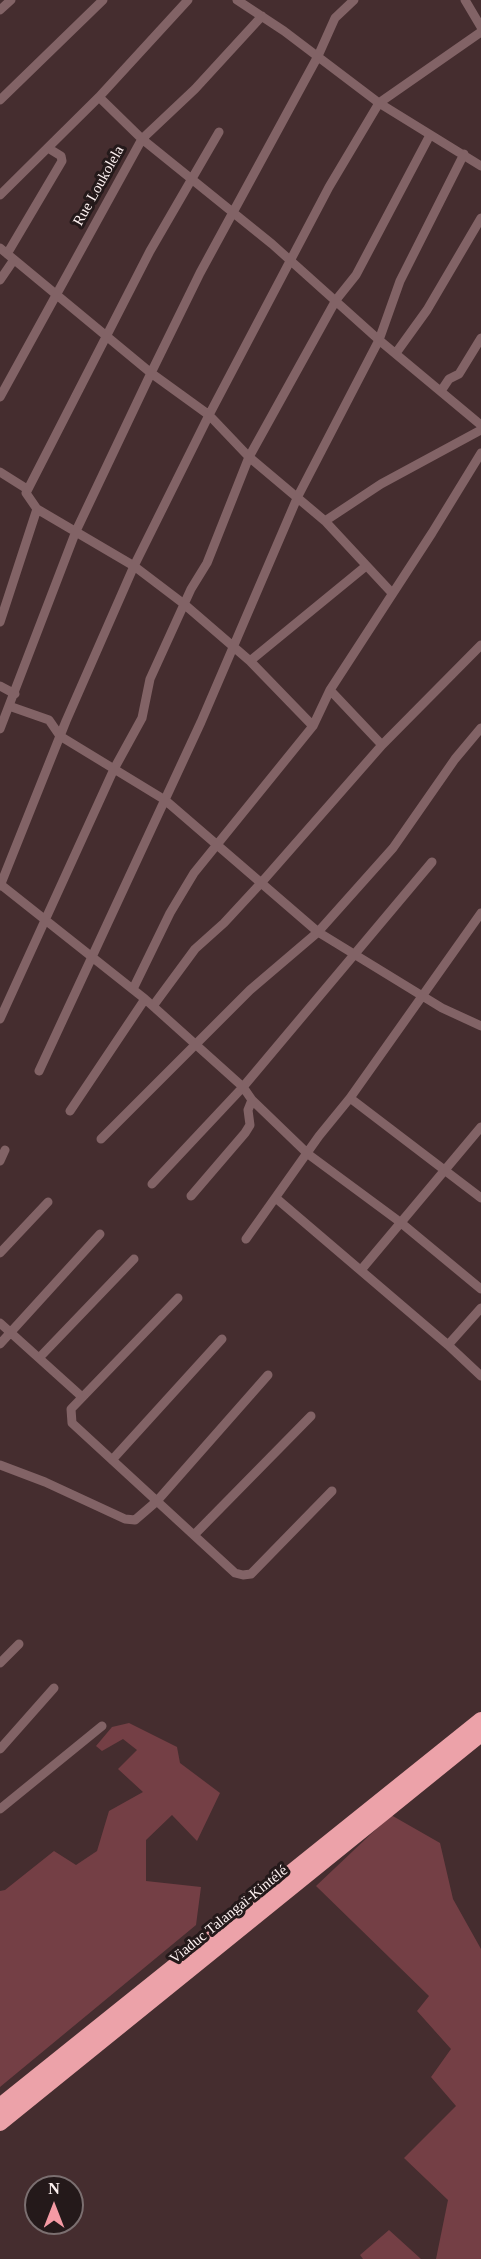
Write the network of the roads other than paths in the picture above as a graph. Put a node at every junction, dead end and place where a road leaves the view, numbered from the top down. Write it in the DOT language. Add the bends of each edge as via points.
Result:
graph roads {
  1 [pos="11,0"];
  2 [pos="103,0"];
  3 [pos="188,0"];
  4 [pos="237,0"];
  5 [pos="354,0"];
  6 [pos="465,0"];
  7 [pos="0,10"];
  8 [pos="262,16"];
  9 [pos="481,27"];
  10 [pos="481,32"];
  11 [pos="318,56"];
  12 [pos="99,97"];
  13 [pos="0,100"];
  14 [pos="379,103"];
  15 [pos="219,132"];
  16 [pos="430,135"];
  17 [pos="142,139"];
  18 [pos="48,148"];
  19 [pos="464,154"];
  20 [pos="481,166"];
  21 [pos="190,178"];
  22 [pos="0,195"];
  23 [pos="234,214"];
  24 [pos="481,218"];
  25 [pos="7,254"];
  26 [pos="290,260"];
  27 [pos="0,280"];
  28 [pos="57,297"];
  29 [pos="336,300"];
  30 [pos="105,336"];
  31 [pos="481,338"];
  32 [pos="379,340"];
  33 [pos="396,353"];
  34 [pos="151,373"];
  35 [pos="441,391"];
  36 [pos="0,397"];
  37 [pos="209,416"];
  38 [pos="481,426"];
  39 [pos="481,430"];
  40 [pos="481,453"];
  41 [pos="249,457"];
  42 [pos="0,472"];
  43 [pos="27,489"];
  44 [pos="298,496"];
  45 [pos="37,509"];
  46 [pos="325,521"];
  47 [pos="76,531"];
  48 [pos="134,566"];
  49 [pos="366,566"];
  50 [pos="392,593"];
  51 [pos="184,604"];
  52 [pos="0,622"];
  53 [pos="233,645"];
  54 [pos="481,645"];
  55 [pos="250,661"];
  56 [pos="0,686"];
  57 [pos="330,690"];
  58 [pos="15,694"];
  59 [pos="9,706"];
  60 [pos="313,726"];
  61 [pos="481,728"];
  62 [pos="0,729"];
  63 [pos="60,736"];
  64 [pos="382,745"];
  65 [pos="114,769"];
  66 [pos="165,800"];
  67 [pos="220,845"];
  68 [pos="432,862"];
  69 [pos="261,883"];
  70 [pos="0,885"];
  71 [pos="481,913"];
  72 [pos="45,920"];
  73 [pos="318,932"];
  74 [pos="93,955"];
  75 [pos="354,956"];
  76 [pos="133,989"];
  77 [pos="421,996"];
  78 [pos="149,1002"];
  79 [pos="0,1019"];
  80 [pos="481,1026"];
  81 [pos="195,1046"];
  82 [pos="39,1071"];
  83 [pos="243,1087"];
  84 [pos="350,1098"];
  85 [pos="252,1100"];
  86 [pos="70,1111"];
  87 [pos="481,1127"];
  88 [pos="101,1139"];
  89 [pos="5,1150"];
  90 [pos="308,1154"];
  91 [pos="0,1161"];
  92 [pos="446,1170"];
  93 [pos="152,1184"];
  94 [pos="191,1196"];
  95 [pos="481,1198"];
  96 [pos="276,1199"];
  97 [pos="48,1202"];
  98 [pos="400,1221"];
  99 [pos="100,1234"];
  100 [pos="246,1239"];
  101 [pos="0,1253"];
  102 [pos="134,1259"];
  103 [pos="361,1270"];
  104 [pos="481,1289"];
  105 [pos="178,1298"];
  106 [pos="481,1308"];
  107 [pos="0,1323"];
  108 [pos="11,1331"];
  109 [pos="222,1339"];
  110 [pos="0,1344"];
  111 [pos="448,1345"];
  112 [pos="39,1358"];
  113 [pos="267,1375"];
  114 [pos="481,1376"];
  115 [pos="81,1396"];
  116 [pos="311,1416"];
  117 [pos="112,1460"];
  118 [pos="0,1465"];
  119 [pos="332,1491"];
  120 [pos="158,1501"];
  121 [pos="194,1535"];
  122 [pos="19,1644"];
  123 [pos="0,1663"];
  124 [pos="54,1688"];
  125 [pos="481,1720"];
  126 [pos="102,1726"];
  127 [pos="481,1734"];
  128 [pos="0,1749"];
  129 [pos="0,1809"];
  130 [pos="0,2106"];
  131 [pos="0,2123"];
  1 -- 7 [label="street"];
  2 -- 13 [label="street"];
  3 -- 12 [label="street"];
  4 -- 8 [label="street"];
  5 -- 11 [label="street" via="335,18"];
  6 -- 9 [label="street"];
  8 -- 11 [label="street"];
  8 -- 17 [label="street, Rue Loukolela"];
  10 -- 14 [label="street"];
  11 -- 14 [label="street"];
  11 -- 23 [label="street"];
  12 -- 17 [label="street"];
  12 -- 18 [label="street"];
  14 -- 16 [label="street"];
  14 -- 26 [label="street"];
  15 -- 21 [label="street"];
  16 -- 19 [label="street"];
  16 -- 29 [label="street" via="356,275"];
  17 -- 21 [label="street"];
  17 -- 28 [label="street, Rue Loukolela"];
  18 -- 22 [label="street"];
  18 -- 25 [label="street" via="62,161"];
  19 -- 20 [label="street"];
  19 -- 32 [label="street" via="400,281"];
  21 -- 23 [label="street"];
  21 -- 30 [label="street"];
  23 -- 26 [label="street"];
  23 -- 34 [label="street"];
  24 -- 33 [label="street" via="427,310"];
  25 -- 27 [label="street"];
  25 -- 28 [label="street"];
  26 -- 29 [label="street"];
  26 -- 37 [label="street"];
  28 -- 30 [label="street"];
  28 -- 36 [label="street, Rue Loukolela"];
  29 -- 32 [label="street"];
  29 -- 41 [label="street"];
  30 -- 34 [label="street"];
  30 -- 43 [label="street"];
  31 -- 35 [label="street" via="459,374 449,379"];
  32 -- 33 [label="street"];
  32 -- 44 [label="street"];
  33 -- 35 [label="street"];
  34 -- 37 [label="street"];
  34 -- 47 [label="street"];
  35 -- 38 [label="street"];
  37 -- 41 [label="street"];
  37 -- 48 [label="street"];
  39 -- 46 [label="street" via="381,484"];
  40 -- 50 [label="street"];
  41 -- 44 [label="street"];
  41 -- 51 [label="street" via="207,562"];
  42 -- 43 [label="street"];
  43 -- 45 [label="street" via="28,498"];
  44 -- 46 [label="street"];
  44 -- 53 [label="street"];
  45 -- 47 [label="street"];
  45 -- 52 [label="street"];
  46 -- 49 [label="street"];
  47 -- 48 [label="street"];
  47 -- 58 [label="street"];
  48 -- 51 [label="street"];
  48 -- 63 [label="street"];
  49 -- 50 [label="street"];
  49 -- 55 [label="street"];
  50 -- 57 [label="street"];
  51 -- 53 [label="street"];
  51 -- 65 [label="street" via="147,688 142,718"];
  53 -- 55 [label="street"];
  53 -- 66 [label="street"];
  54 -- 64 [label="street"];
  55 -- 60 [label="street"];
  56 -- 58 [label="street"];
  57 -- 60 [label="street"];
  57 -- 64 [label="street"];
  58 -- 59 [label="street"];
  59 -- 62 [label="street"];
  59 -- 63 [label="street" via="49,720"];
  60 -- 67 [label="street"];
  61 -- 73 [label="street" via="393,848"];
  63 -- 65 [label="street"];
  63 -- 70 [label="street"];
  64 -- 69 [label="street"];
  65 -- 66 [label="street"];
  65 -- 72 [label="street"];
  66 -- 67 [label="street"];
  66 -- 74 [label="street"];
  67 -- 69 [label="street"];
  67 -- 76 [label="street" via="194,873 170,912"];
  68 -- 75 [label="street"];
  69 -- 73 [label="street"];
  69 -- 78 [label="street"];
  70 -- 72 [label="street"];
  71 -- 77 [label="street"];
  72 -- 74 [label="street"];
  72 -- 79 [label="street"];
  73 -- 75 [label="street"];
  73 -- 81 [label="street" via="250,990"];
  74 -- 76 [label="street"];
  74 -- 82 [label="street"];
  75 -- 77 [label="street"];
  75 -- 83 [label="street"];
  76 -- 78 [label="street"];
  77 -- 80 [label="street"];
  77 -- 84 [label="street"];
  78 -- 81 [label="street"];
  78 -- 86 [label="street"];
  81 -- 83 [label="street"];
  81 -- 88 [label="street"];
  83 -- 85 [label="street"];
  83 -- 93 [label="street"];
  84 -- 90 [label="street"];
  84 -- 92 [label="street"];
  85 -- 90 [label="street"];
  85 -- 94 [label="street" via="248,1110 250,1125 245,1133"];
  87 -- 92 [label="street"];
  89 -- 91 [label="street"];
  90 -- 96 [label="street"];
  90 -- 98 [label="street"];
  92 -- 95 [label="street"];
  92 -- 98 [label="street"];
  96 -- 100 [label="street"];
  96 -- 103 [label="street"];
  97 -- 101 [label="street"];
  98 -- 103 [label="street"];
  98 -- 104 [label="street"];
  99 -- 108 [label="street"];
  102 -- 112 [label="street"];
  103 -- 111 [label="street"];
  105 -- 115 [label="street"];
  106 -- 111 [label="street"];
  107 -- 108 [label="street"];
  108 -- 110 [label="street"];
  108 -- 112 [label="street"];
  109 -- 117 [label="street"];
  111 -- 114 [label="street"];
  112 -- 115 [label="street"];
  113 -- 120 [label="street"];
  115 -- 117 [label="street" via="71,1409 72,1423"];
  116 -- 121 [label="street"];
  117 -- 120 [label="street"];
  118 -- 120 [label="street" via="125,1519 135,1520"];
  119 -- 121 [label="street" via="251,1574 235,1572"];
  120 -- 121 [label="street"];
  122 -- 123 [label="street"];
  124 -- 128 [label="street"];
  125 -- 130 [label="highway, Viaduc Talangaï-Kintélé"];
  126 -- 129 [label="street"];
  127 -- 131 [label="highway, Viaduc Talangaï-Kintélé"];
}
